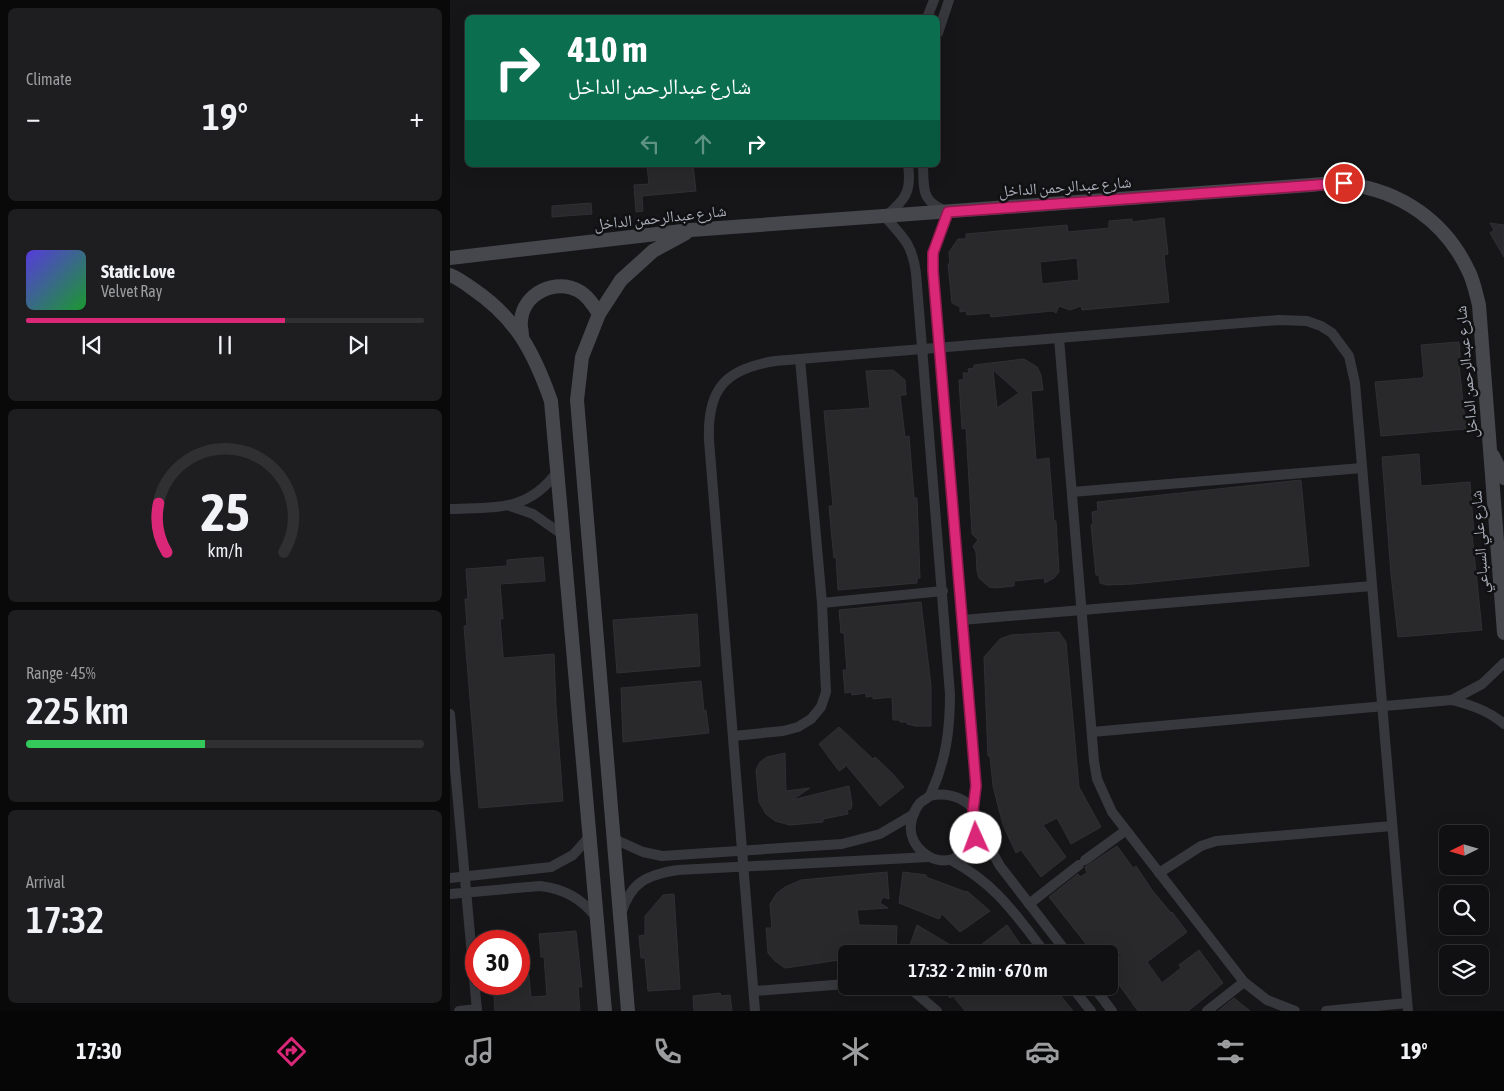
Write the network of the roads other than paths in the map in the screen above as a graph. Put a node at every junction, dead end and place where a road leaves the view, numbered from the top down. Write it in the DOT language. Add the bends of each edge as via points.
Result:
graph roads {
  1 [pos="934,0"];
  2 [pos="949,0"];
  3 [pos="928,15"];
  4 [pos="940,27"];
  5 [pos="908,167"];
  6 [pos="923,167"];
  7 [pos="948,212"];
  8 [pos="885,217"];
  9 [pos="691,230"];
  10 [pos="450,258"];
  11 [pos="450,275"];
  12 [pos="599,314"];
  13 [pos="522,336"];
  14 [pos="1059,338"];
  15 [pos="940,348"];
  16 [pos="922,349"];
  17 [pos="800,359"];
  18 [pos="1490,448"];
  19 [pos="1362,468"];
  20 [pos="557,472"];
  21 [pos="1504,478"];
  22 [pos="1072,492"];
  23 [pos="510,506"];
  24 [pos="450,509"];
  25 [pos="563,535"];
  26 [pos="1372,586"];
  27 [pos="943,591"];
  28 [pos="822,603"];
  29 [pos="1082,611"];
  30 [pos="962,620"];
  31 [pos="1504,633"];
  32 [pos="1504,663"];
  33 [pos="1452,700"];
  34 [pos="1382,706"];
  35 [pos="450,714"];
  36 [pos="1504,724"];
  37 [pos="1092,732"];
  38 [pos="733,736"];
  39 [pos="452,751"];
  40 [pos="930,796"];
  41 [pos="973,810"];
  42 [pos="914,814"];
  43 [pos="1392,826"];
  44 [pos="978,827"];
  45 [pos="1125,831"];
  46 [pos="590,836"];
  47 [pos="614,839"];
  48 [pos="742,850"];
  49 [pos="929,857"];
  50 [pos="951,860"];
  51 [pos="744,866"];
  52 [pos="1159,874"];
  53 [pos="464,877"];
  54 [pos="450,878"];
  55 [pos="466,893"];
  56 [pos="450,894"];
  57 [pos="1029,904"];
  58 [pos="596,917"];
  59 [pos="620,918"];
  60 [pos="1039,945"];
  61 [pos="1061,945"];
  62 [pos="1244,982"];
  63 [pos="838,985"];
  64 [pos="754,991"];
  65 [pos="918,995"];
  66 [pos="1079,995"];
  67 [pos="1100,995"];
  68 [pos="1408,1007"];
  69 [pos="477,1010"];
  70 [pos="628,1010"];
  71 [pos="458,1011"];
  72 [pos="605,1011"];
  73 [pos="613,1011"];
  74 [pos="756,1011"];
  75 [pos="937,1011"];
  76 [pos="1091,1011"];
  77 [pos="1112,1011"];
  78 [pos="1207,1011"];
  79 [pos="1295,1011"];
  80 [pos="1326,1011"];
  1 -- 3 [label="street"];
  2 -- 4 [label="street"];
  5 -- 8 [label="street" via="909,191"];
  6 -- 7 [label="street" via="927,199 935,207"];
  7 -- 8 [label="street, شارع عبدالرحمن الداخل"];
  7 -- 15 [label="street" via="933,253"];
  7 -- 18 [label="street, شارع عبدالرحمن الداخل" via="1344,183 1376,189 1406,202 1432,220 1454,245 1470,274 1480,305"];
  8 -- 9 [label="street, شارع عبدالرحمن الداخل"];
  8 -- 16 [label="street" via="907,241 913,256"];
  9 -- 10 [label="street, شارع عبدالرحمن الداخل"];
  9 -- 12 [label="street" via="653,251 621,280"];
  11 -- 13 [label="street" via="488,299"];
  12 -- 13 [label="street" via="580,291 565,286 550,287 536,294 525,306 521,320"];
  12 -- 47 [label="street" via="582,357 577,400"];
  13 -- 20 [label="street" via="537,363 551,401"];
  14 -- 15 [label="street"];
  14 -- 19 [label="street" via="1279,320 1307,321 1321,326 1332,333 1349,356 1355,383"];
  14 -- 22 [label="street"];
  15 -- 16 [label="street"];
  15 -- 30 [label="street"];
  16 -- 17 [label="street"];
  16 -- 27 [label="street"];
  17 -- 28 [label="street"];
  17 -- 38 [label="street" via="755,364 728,378 721,384 708,422"];
  18 -- 21 [label="street"];
  18 -- 31 [label="street, شارع علي السباعي"];
  19 -- 22 [label="street"];
  19 -- 26 [label="street"];
  20 -- 23 [label="street" via="532,497"];
  20 -- 25 [label="street"];
  22 -- 29 [label="street"];
  23 -- 24 [label="street"];
  23 -- 25 [label="street" via="544,520"];
  25 -- 46 [label="street"];
  26 -- 29 [label="street"];
  26 -- 34 [label="street"];
  27 -- 28 [label="street"];
  27 -- 40 [label="street" via="950,720 942,763"];
  28 -- 38 [label="street" via="827,677 821,707 798,727"];
  29 -- 30 [label="street"];
  29 -- 37 [label="street"];
  30 -- 41 [label="street" via="976,786"];
  32 -- 33 [label="street" via="1482,684"];
  33 -- 34 [label="street"];
  33 -- 36 [label="street" via="1485,711"];
  34 -- 37 [label="street"];
  34 -- 43 [label="street"];
  35 -- 39 [label="street"];
  37 -- 45 [label="street" via="1098,779 1112,812"];
  38 -- 48 [label="street"];
  39 -- 53 [label="street"];
  40 -- 41 [label="street" via="954,795 965,800"];
  40 -- 42 [label="street" via="920,803"];
  41 -- 44 [label="street"];
  42 -- 48 [label="street" via="880,834 842,844"];
  42 -- 49 [label="street" via="913,838"];
  43 -- 52 [label="street" via="1216,841 1201,846"];
  43 -- 68 [label="street"];
  44 -- 50 [label="street" via="970,848"];
  44 -- 57 [label="street" via="1000,866"];
  45 -- 52 [label="street"];
  45 -- 57 [label="street"];
  46 -- 53 [label="street" via="573,856 551,867"];
  46 -- 58 [label="street"];
  47 -- 48 [label="street" via="643,852 662,856"];
  47 -- 59 [label="street"];
  48 -- 51 [label="street"];
  49 -- 50 [label="street"];
  49 -- 51 [label="street"];
  50 -- 60 [label="street" via="1002,896"];
  51 -- 59 [label="street" via="657,873 631,891"];
  51 -- 64 [label="street"];
  52 -- 62 [label="street"];
  53 -- 54 [label="street"];
  53 -- 55 [label="street"];
  55 -- 56 [label="street"];
  55 -- 58 [label="street" via="540,886 553,888 577,898"];
  55 -- 69 [label="street"];
  57 -- 61 [label="street"];
  58 -- 72 [label="street"];
  59 -- 70 [label="street"];
  62 -- 78 [label="street"];
  62 -- 79 [label="street" via="1266,1000"];
  63 -- 64 [label="street"];
  64 -- 74 [label="street"];
  65 -- 75 [label="street"];
  66 -- 76 [label="street"];
  67 -- 77 [label="street"];
  68 -- 80 [label="street"];
  69 -- 71 [label="street"];
  70 -- 73 [label="street"];
}
